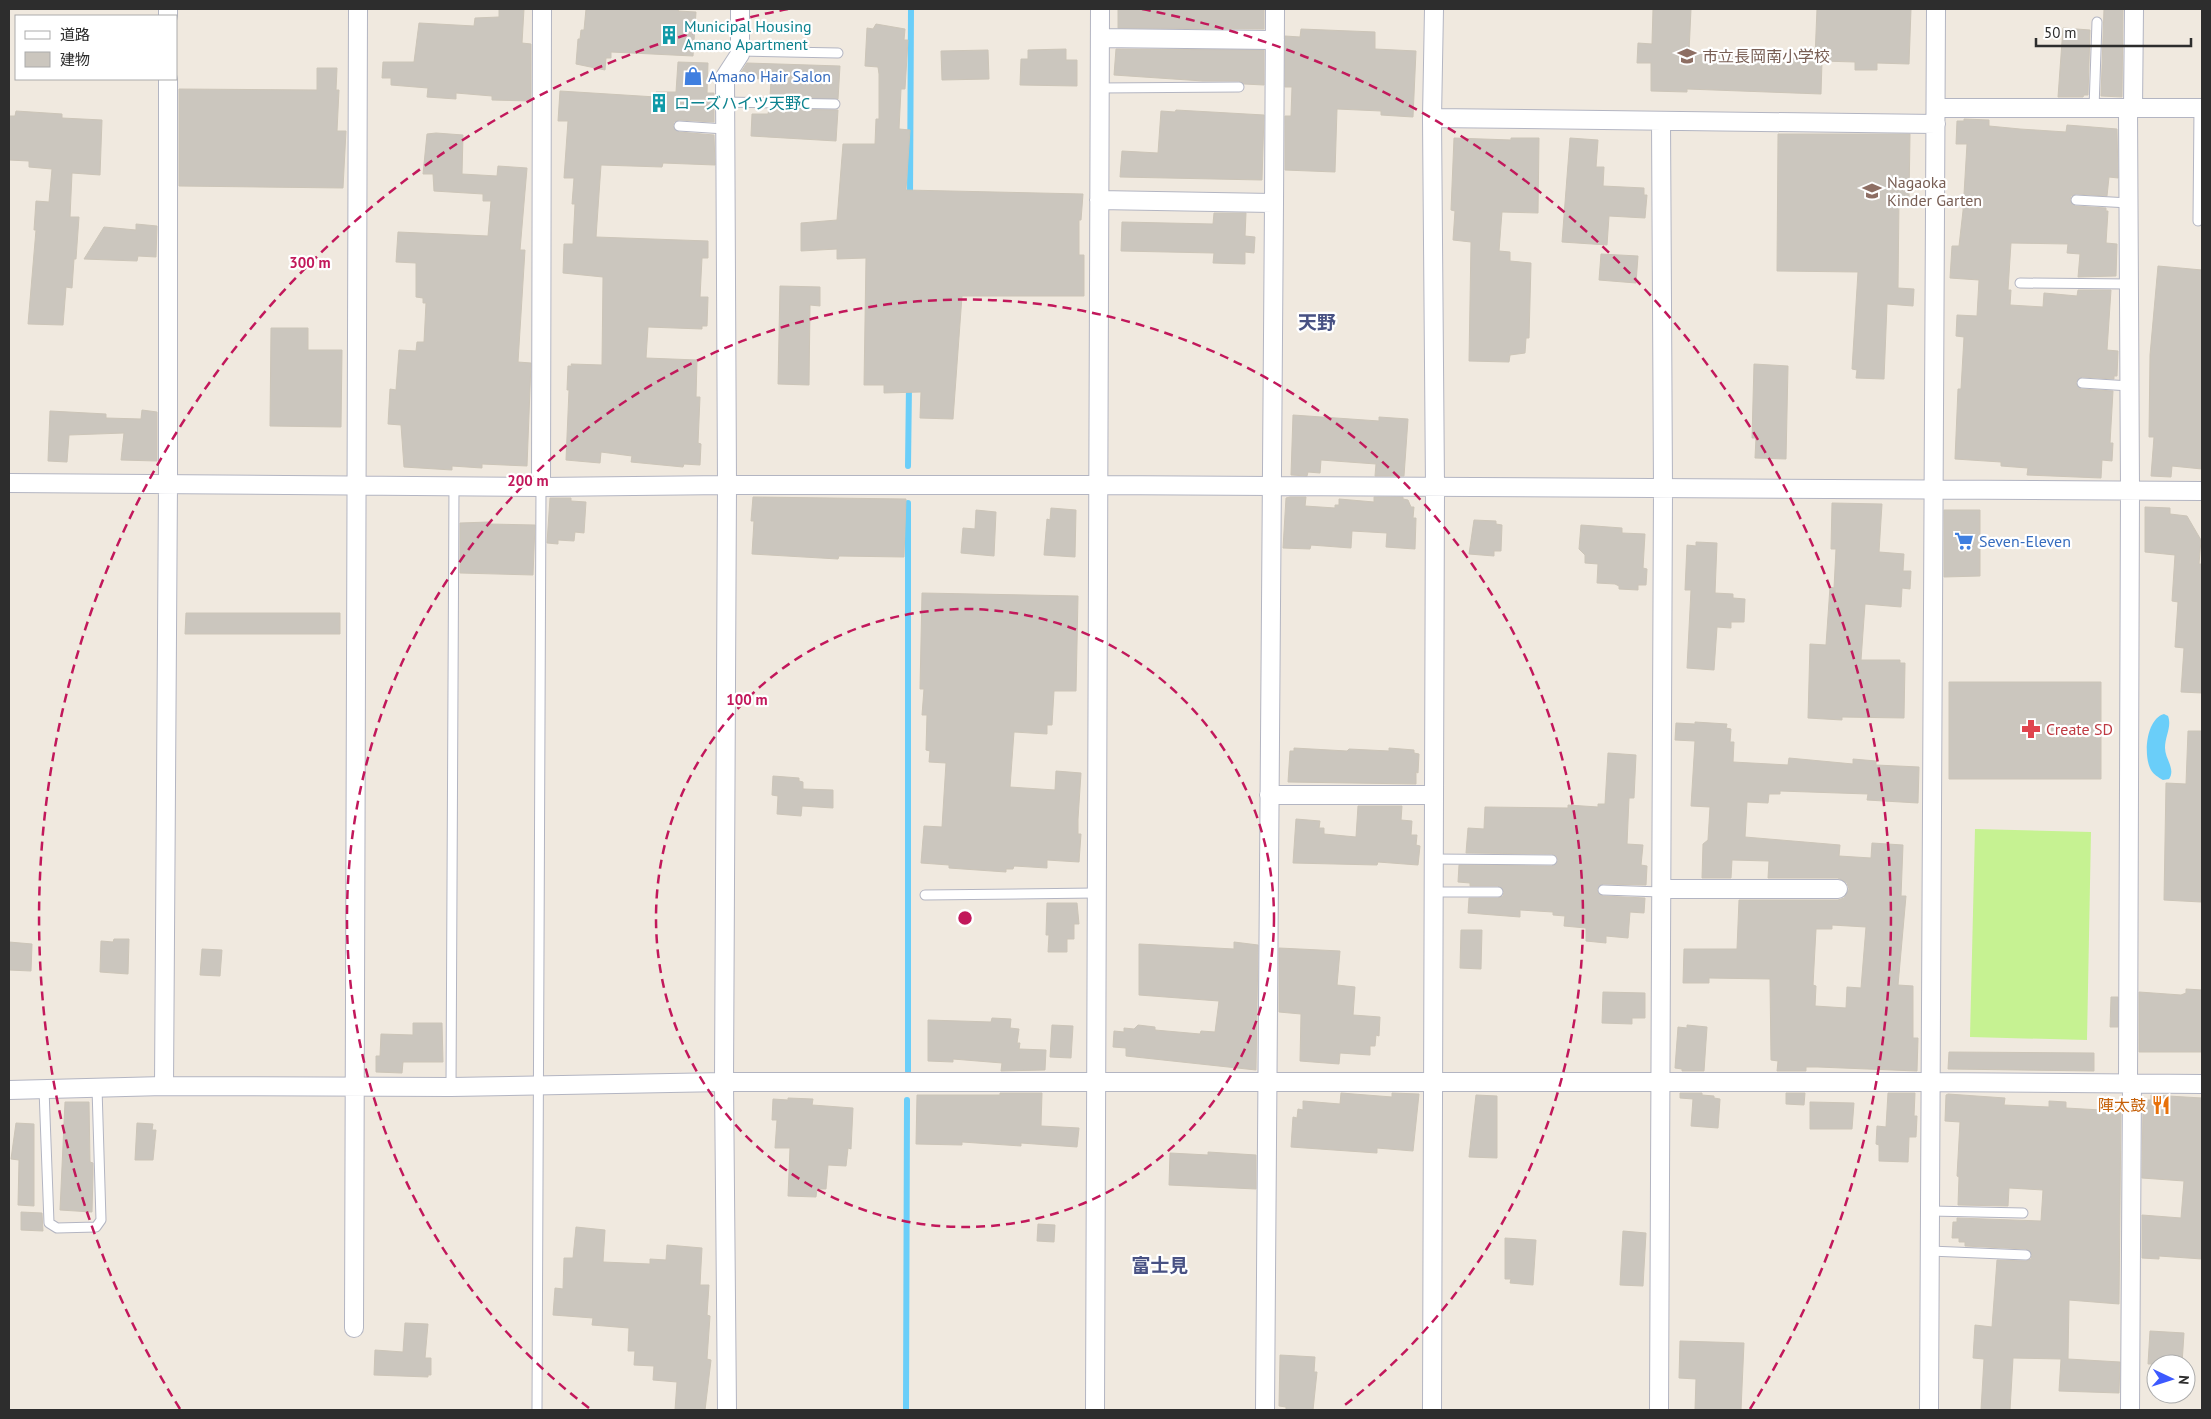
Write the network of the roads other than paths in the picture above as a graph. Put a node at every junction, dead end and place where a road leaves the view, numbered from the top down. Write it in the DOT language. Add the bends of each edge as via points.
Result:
graph roads {
  1 [pos="358,9"];
  2 [pos="542,9"];
  3 [pos="740,9"];
  4 [pos="1100,9"];
  5 [pos="1275,9"];
  6 [pos="1434,9"];
  7 [pos="1936,9"];
  8 [pos="2134,9"];
  9 [pos="2097,22"];
  10 [pos="1100,38"];
  11 [pos="1275,40"];
  12 [pos="740,51"];
  13 [pos="838,53"];
  14 [pos="168,80"];
  15 [pos="1239,87"];
  16 [pos="1100,88"];
  17 [pos="725,102"];
  18 [pos="835,104"];
  19 [pos="2094,108"];
  20 [pos="2131,108"];
  21 [pos="2201,108"];
  22 [pos="1936,116"];
  23 [pos="1432,118"];
  24 [pos="1661,122"];
  25 [pos="679,126"];
  26 [pos="725,130"];
  27 [pos="1099,200"];
  28 [pos="2076,200"];
  29 [pos="1274,203"];
  30 [pos="2128,203"];
  31 [pos="2198,221"];
  32 [pos="2020,283"];
  33 [pos="2129,284"];
  34 [pos="2082,383"];
  35 [pos="2130,386"];
  36 [pos="9,483"];
  37 [pos="168,483"];
  38 [pos="1097,484"];
  39 [pos="727,485"];
  40 [pos="355,486"];
  41 [pos="454,486"];
  42 [pos="1270,486"];
  43 [pos="1435,487"];
  44 [pos="542,488"];
  45 [pos="1663,488"];
  46 [pos="1933,489"];
  47 [pos="2130,490"];
  48 [pos="2202,491"];
  49 [pos="1269,795"];
  50 [pos="1433,795"];
  51 [pos="1433,859"];
  52 [pos="1552,860"];
  53 [pos="1838,889"];
  54 [pos="1603,890"];
  55 [pos="1661,890"];
  56 [pos="1433,892"];
  57 [pos="1498,892"];
  58 [pos="1096,893"];
  59 [pos="925,895"];
  60 [pos="724,1082"];
  61 [pos="1932,1082"];
  62 [pos="1267,1083"];
  63 [pos="1432,1083"];
  64 [pos="1660,1083"];
  65 [pos="1095,1084"];
  66 [pos="2130,1084"];
  67 [pos="2202,1084"];
  68 [pos="539,1085"];
  69 [pos="164,1086"];
  70 [pos="354,1086"];
  71 [pos="451,1087"];
  72 [pos="97,1088"];
  73 [pos="44,1089"];
  74 [pos="9,1090"];
  75 [pos="1931,1211"];
  76 [pos="2022,1213"];
  77 [pos="1930,1252"];
  78 [pos="2026,1255"];
  79 [pos="354,1328"];
  80 [pos="537,1410"];
  81 [pos="726,1410"];
  82 [pos="1094,1410"];
  83 [pos="1265,1410"];
  84 [pos="1432,1410"];
  85 [pos="1659,1410"];
  86 [pos="1929,1410"];
  87 [pos="2130,1410"];
  1 -- 40 [label="street"];
  2 -- 44 [label="street"];
  3 -- 12 [label="street"];
  4 -- 10 [label="street"];
  5 -- 11 [label="street"];
  6 -- 23 [label="street"];
  7 -- 22 [label="street"];
  8 -- 20 [label="street"];
  9 -- 19 [label="lane"];
  10 -- 11 [label="street"];
  10 -- 16 [label="street"];
  11 -- 29 [label="street"];
  12 -- 13 [label="lane"];
  12 -- 17 [label="street" via="725,77"];
  14 -- 37 [label="street"];
  15 -- 16 [label="lane"];
  16 -- 27 [label="street"];
  17 -- 18 [label="lane"];
  17 -- 26 [label="street"];
  19 -- 20 [label="street"];
  19 -- 22 [label="street"];
  20 -- 21 [label="street"];
  20 -- 30 [label="street"];
  21 -- 31 [label="lane"];
  22 -- 24 [label="street"];
  22 -- 46 [label="street"];
  23 -- 24 [label="street"];
  23 -- 43 [label="street"];
  24 -- 45 [label="street"];
  25 -- 26 [label="lane"];
  26 -- 39 [label="street"];
  27 -- 29 [label="street"];
  27 -- 38 [label="street"];
  28 -- 30 [label="lane"];
  29 -- 42 [label="street"];
  30 -- 33 [label="street"];
  32 -- 33 [label="lane"];
  33 -- 35 [label="street"];
  34 -- 35 [label="lane"];
  35 -- 47 [label="street"];
  36 -- 37 [label="street"];
  37 -- 40 [label="street"];
  37 -- 69 [label="street"];
  38 -- 39 [label="street"];
  38 -- 42 [label="street"];
  38 -- 58 [label="street"];
  39 -- 44 [label="street"];
  39 -- 60 [label="street"];
  40 -- 41 [label="street"];
  40 -- 70 [label="street"];
  41 -- 44 [label="street"];
  41 -- 71 [label="lane"];
  42 -- 43 [label="street"];
  42 -- 49 [label="street"];
  43 -- 45 [label="street"];
  43 -- 50 [label="street"];
  44 -- 68 [label="lane"];
  45 -- 46 [label="street"];
  45 -- 55 [label="street"];
  46 -- 47 [label="street"];
  46 -- 61 [label="street"];
  47 -- 48 [label="street"];
  47 -- 66 [label="street"];
  49 -- 50 [label="street"];
  49 -- 62 [label="street"];
  50 -- 51 [label="street"];
  51 -- 52 [label="lane"];
  51 -- 56 [label="street"];
  53 -- 55 [label="street"];
  54 -- 55 [label="lane"];
  55 -- 64 [label="street"];
  56 -- 57 [label="lane"];
  56 -- 63 [label="street"];
  58 -- 59 [label="lane"];
  58 -- 65 [label="street"];
  60 -- 65 [label="street"];
  60 -- 68 [label="street"];
  60 -- 81 [label="street"];
  61 -- 64 [label="street"];
  61 -- 66 [label="street"];
  61 -- 75 [label="street"];
  62 -- 63 [label="street"];
  62 -- 65 [label="street"];
  62 -- 83 [label="street"];
  63 -- 64 [label="street"];
  63 -- 84 [label="street"];
  64 -- 85 [label="street"];
  65 -- 82 [label="street"];
  66 -- 67 [label="street"];
  66 -- 87 [label="street"];
  68 -- 71 [label="street"];
  68 -- 80 [label="lane"];
  69 -- 70 [label="street"];
  69 -- 72 [label="street"];
  70 -- 71 [label="street"];
  70 -- 79 [label="street"];
  72 -- 73 [label="street"];
  72 -- 73 [label="lane" via="102,1220 96,1227 57,1228 49,1223"];
  73 -- 74 [label="street"];
  75 -- 76 [label="lane"];
  75 -- 77 [label="street"];
  77 -- 78 [label="lane"];
  77 -- 86 [label="street"];
}
